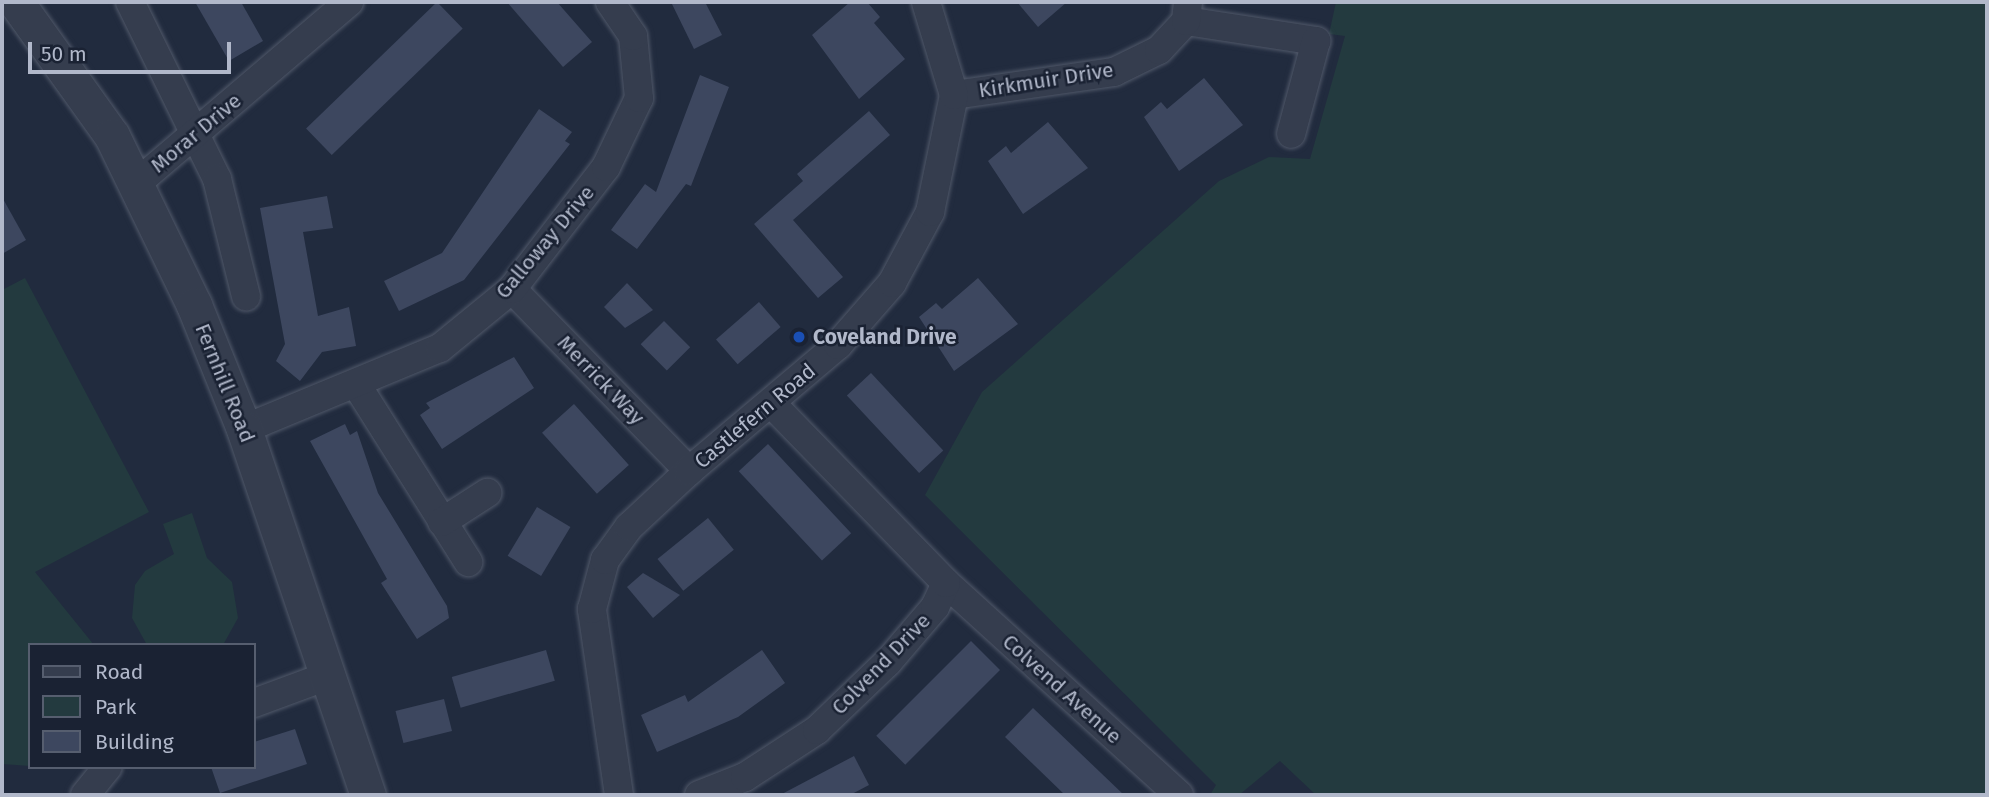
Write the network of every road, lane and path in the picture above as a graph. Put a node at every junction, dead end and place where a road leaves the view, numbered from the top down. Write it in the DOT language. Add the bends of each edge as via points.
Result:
graph roads {
  1 [pos="16,2"];
  2 [pos="130,2"];
  3 [pos="349,2"];
  4 [pos="610,2"];
  5 [pos="926,2"];
  6 [pos="1187,11"];
  7 [pos="954,95"];
  8 [pos="197,132"];
  9 [pos="1291,134"];
  10 [pos="137,183"];
  11 [pos="512,289"];
  12 [pos="246,296"];
  13 [pos="358,387"];
  14 [pos="772,404"];
  15 [pos="244,429"];
  16 [pos="690,471"];
  17 [pos="487,493"];
  18 [pos="442,523"];
  19 [pos="468,562"];
  20 [pos="946,583"];
  21 [pos="327,676"];
  22 [pos="256,702"];
  23 [pos="106,769"];
  24 [pos="85,795"];
  25 [pos="368,795"];
  26 [pos="619,795"];
  27 [pos="699,795"];
  28 [pos="1179,795"];
  1 -- 10 [label="street, Fernhill Road" via="56,51"];
  2 -- 8 [label="street"];
  3 -- 8 [label="street, Morar Drive"];
  4 -- 11 [label="street, Galloway Drive" via="633,36 639,99 606,167"];
  5 -- 7 [label="street, Castlefern Road"];
  6 -- 7 [label="street, Kirkmuir Drive" via="1159,50 1114,72"];
  6 -- 9 [label="street" via="1316,41"];
  7 -- 14 [label="street, Castlefern Road" via="930,212 892,284 838,345"];
  8 -- 10 [label="street, Morar Drive"];
  8 -- 12 [label="street" via="217,179"];
  10 -- 15 [label="street, Fernhill Road"];
  11 -- 13 [label="street, Galloway Drive" via="440,348"];
  11 -- 16 [label="street, Merrick Way"];
  13 -- 15 [label="street, Galloway Drive"];
  13 -- 18 [label="street"];
  14 -- 16 [label="street, Castlefern Road"];
  14 -- 20 [label="street"];
  15 -- 21 [label="street, Fernhill Road"];
  16 -- 26 [label="street, Castlefern Road" via="629,527 605,560 592,609"];
  17 -- 18 [label="street"];
  18 -- 19 [label="street"];
  20 -- 27 [label="street, Colvend Drive" via="935,607 896,653 817,730 745,777"];
  20 -- 28 [label="street, Colvend Avenue"];
  21 -- 22 [label="street"];
  21 -- 25 [label="street, Fernhill Road"];
  23 -- 24 [label="street"];
}
